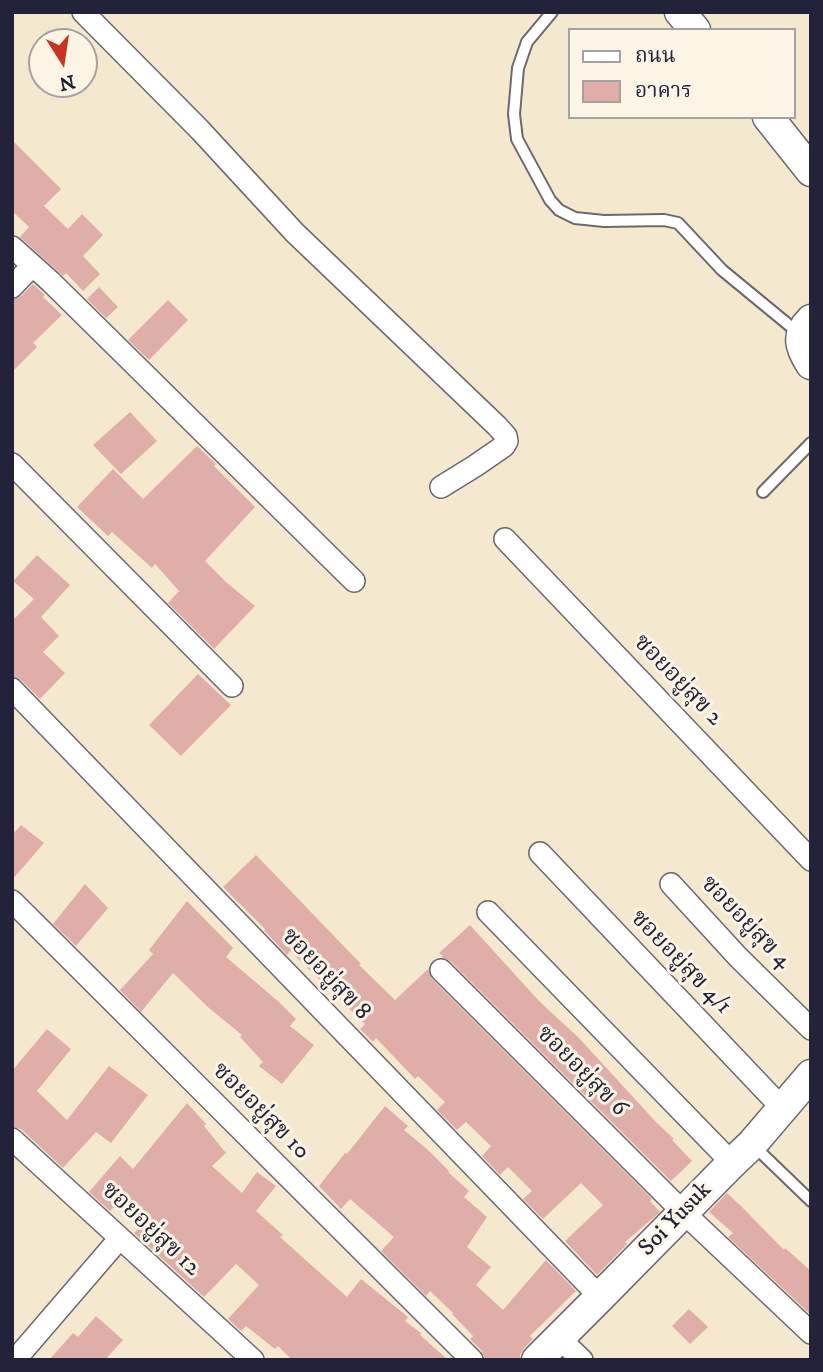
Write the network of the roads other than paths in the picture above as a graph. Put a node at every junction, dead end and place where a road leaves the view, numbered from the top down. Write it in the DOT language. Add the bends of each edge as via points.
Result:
graph roads {
  1 [pos="83,12"];
  2 [pos="552,12"];
  3 [pos="680,12"];
  4 [pos="693,28"];
  5 [pos="770,119"];
  6 [pos="811,171"];
  7 [pos="12,247"];
  8 [pos="32,266"];
  9 [pos="12,287"];
  10 [pos="806,328"];
  11 [pos="811,364"];
  12 [pos="811,443"];
  13 [pos="12,464"];
  14 [pos="441,487"];
  15 [pos="763,492"];
  16 [pos="505,539"];
  17 [pos="354,581"];
  18 [pos="232,686"];
  19 [pos="12,690"];
  20 [pos="540,853"];
  21 [pos="811,860"];
  22 [pos="671,884"];
  23 [pos="12,901"];
  24 [pos="488,912"];
  25 [pos="441,970"];
  26 [pos="811,1029"];
  27 [pos="811,1075"];
  28 [pos="782,1108"];
  29 [pos="12,1139"];
  30 [pos="742,1154"];
  31 [pos="811,1201"];
  32 [pos="683,1212"];
  33 [pos="120,1238"];
  34 [pos="600,1297"];
  35 [pos="811,1333"];
  36 [pos="559,1338"];
  37 [pos="17,1350"];
  38 [pos="253,1360"];
  39 [pos="472,1360"];
  40 [pos="537,1360"];
  41 [pos="582,1360"];
  1 -- 14 [label="street" via="295,233 506,436 504,446"];
  2 -- 10 [label="lane" via="527,42 518,68 514,114 517,139 550,200 575,218 678,223 722,270"];
  3 -- 4 [label="street"];
  5 -- 6 [label="street"];
  7 -- 8 [label="street"];
  8 -- 9 [label="street"];
  8 -- 17 [label="street"];
  10 -- 11 [label="street" via="801,345"];
  12 -- 15 [label="lane"];
  13 -- 18 [label="street"];
  16 -- 21 [label="street, ซอยอยู่สุข 2"];
  19 -- 34 [label="street, ซอยอยู่สุข 8"];
  20 -- 28 [label="street, ซอยอยู่สุข 4/1"];
  22 -- 26 [label="street, ซอยอยู่สุข 4"];
  23 -- 39 [label="street, ซอยอยู่สุข 10"];
  24 -- 30 [label="street"];
  25 -- 32 [label="street, ซอยอยู่สุข 6"];
  27 -- 28 [label="street, Soi Yusuk"];
  28 -- 30 [label="street, Soi Yusuk"];
  29 -- 33 [label="street, ซอยอยู่สุข 12"];
  30 -- 31 [label="lane"];
  30 -- 32 [label="street, Soi Yusuk"];
  32 -- 34 [label="street, Soi Yusuk"];
  32 -- 35 [label="street, ซอยอยู่สุข 6"];
  33 -- 37 [label="street"];
  33 -- 38 [label="street, ซอยอยู่สุข 12"];
  34 -- 36 [label="street, Soi Yusuk"];
  36 -- 40 [label="street, Soi Yusuk"];
  36 -- 41 [label="street"];
}
